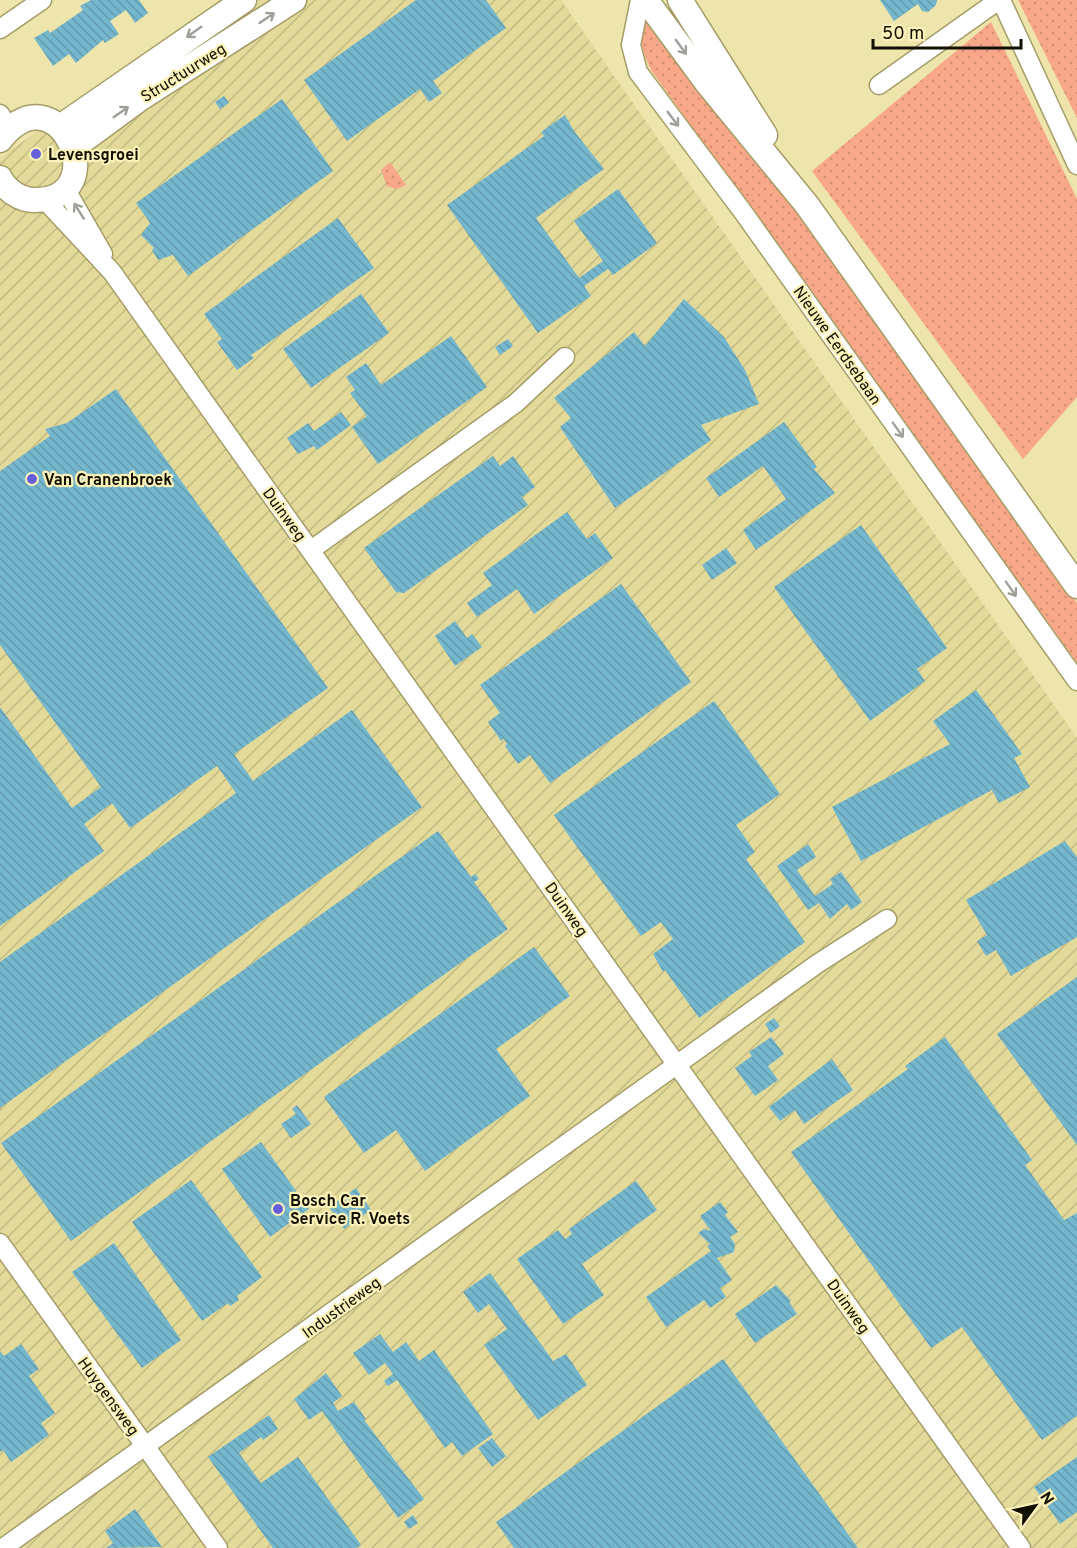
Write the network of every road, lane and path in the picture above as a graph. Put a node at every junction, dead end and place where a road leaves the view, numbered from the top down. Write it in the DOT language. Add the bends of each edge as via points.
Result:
graph roads {
  1 [pos="42,0"];
  2 [pos="244,0"];
  3 [pos="294,0"];
  4 [pos="640,0"];
  5 [pos="646,0"];
  6 [pos="680,0"];
  7 [pos="1000,0"];
  8 [pos="0,29"];
  9 [pos="879,85"];
  10 [pos="60,127"];
  11 [pos="3,128"];
  12 [pos="74,147"];
  13 [pos="1077,165"];
  14 [pos="3,188"];
  15 [pos="55,193"];
  16 [pos="807,205"];
  17 [pos="565,357"];
  18 [pos="311,550"];
  19 [pos="1077,586"];
  20 [pos="1077,681"];
  21 [pos="887,919"];
  22 [pos="678,1066"];
  23 [pos="0,1243"];
  24 [pos="145,1447"];
  25 [pos="3,1548"];
  26 [pos="218,1548"];
  27 [pos="1021,1548"];
  1 -- 8 [label="street"];
  2 -- 10 [label="main road, Structuurweg, one-way"];
  12 -- 3 [label="main road, Structuurweg, one-way" via="138,100"];
  4 -- 20 [label="street, Nieuwe Eerdsebaan, one-way" via="632,45 638,72 750,222"];
  5 -- 16 [label="main road, one-way" via="707,83"];
  6 -- 16 [label="main road"];
  7 -- 9 [label="street"];
  7 -- 13 [label="street"];
  10 -- 11 [label="main road" via="48,120 34,119"];
  10 -- 12 [label="main road"];
  12 -- 15 [label="main road" via="75,169"];
  14 -- 15 [label="main road" via="32,200"];
  15 -- 18 [label="street, Duinweg"];
  16 -- 19 [label="main road"];
  17 -- 18 [label="street" via="516,403"];
  18 -- 22 [label="street, Duinweg"];
  21 -- 22 [label="street, Industrieweg" via="817,964"];
  22 -- 24 [label="street, Industrieweg"];
  22 -- 27 [label="street, Duinweg"];
  23 -- 24 [label="street, Huygensweg"];
  24 -- 25 [label="street, Industrieweg"];
  24 -- 26 [label="street, Huygensweg"];
}
